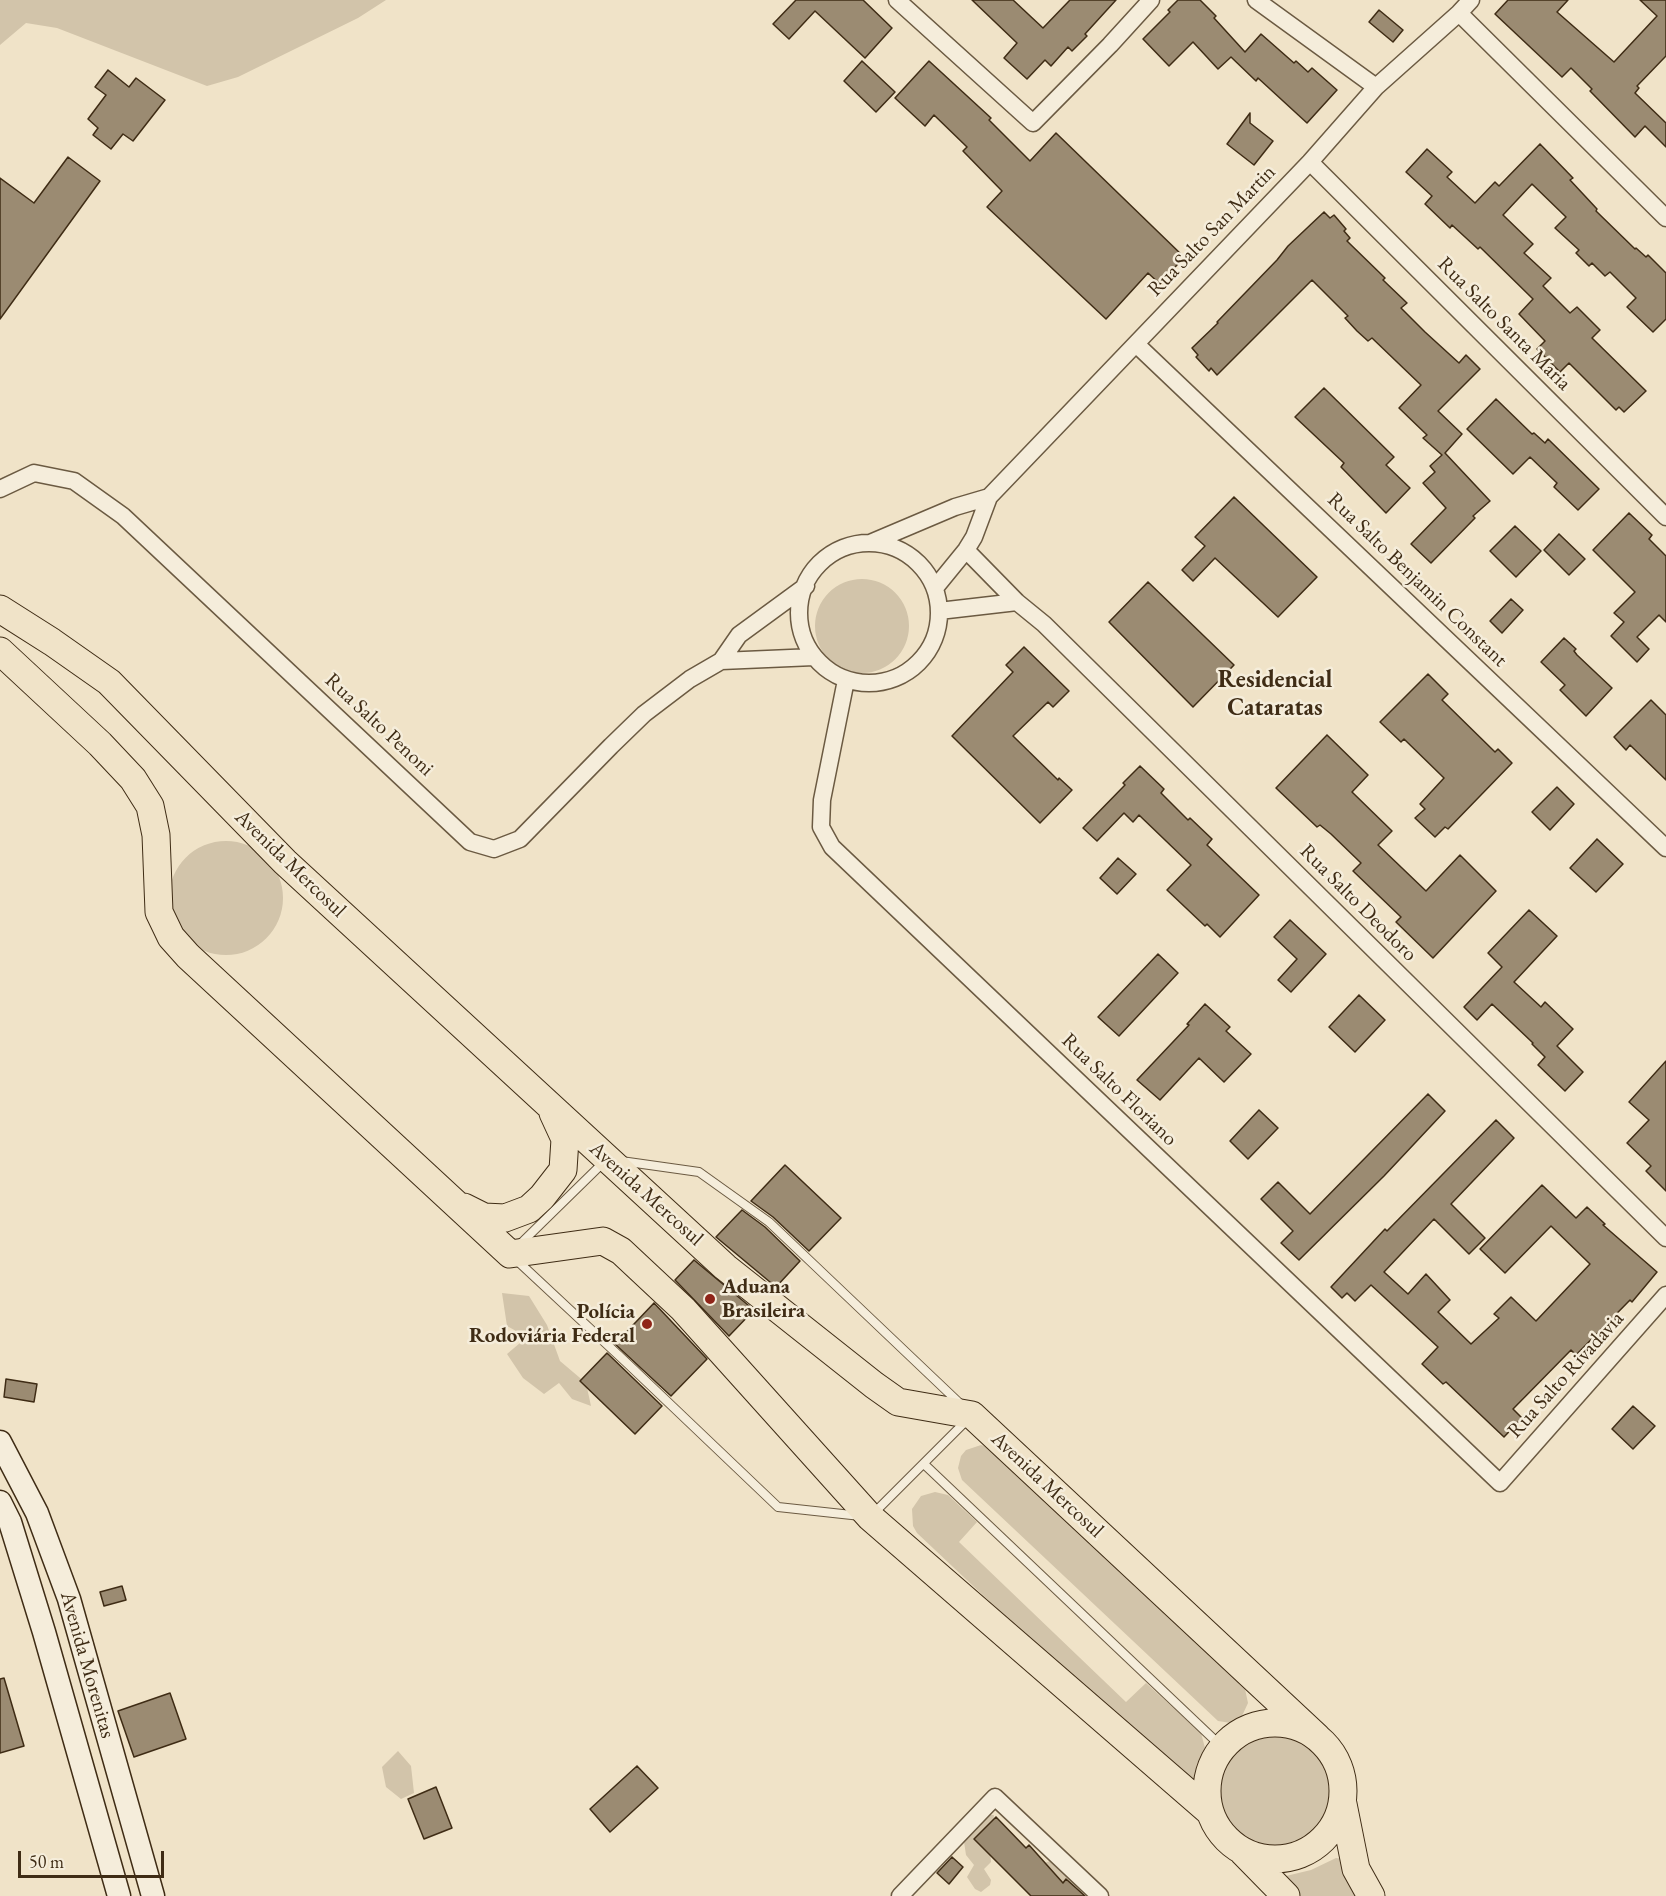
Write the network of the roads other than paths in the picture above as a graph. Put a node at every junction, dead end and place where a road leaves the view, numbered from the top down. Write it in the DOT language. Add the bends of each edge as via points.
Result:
graph roads {
  1 [pos="897,0"];
  2 [pos="1151,0"];
  3 [pos="1256,0"];
  4 [pos="1471,0"];
  5 [pos="1459,13"];
  6 [pos="1376,87"];
  7 [pos="1310,162"];
  8 [pos="1666,218"];
  9 [pos="1136,345"];
  10 [pos="0,489"];
  11 [pos="989,497"];
  12 [pos="1666,517"];
  13 [pos="869,543"];
  14 [pos="966,550"];
  15 [pos="806,586"];
  16 [pos="935,588"];
  17 [pos="1017,602"];
  18 [pos="0,609"];
  19 [pos="939,611"];
  20 [pos="0,651"];
  21 [pos="814,657"];
  22 [pos="721,661"];
  23 [pos="846,680"];
  24 [pos="1666,848"];
  25 [pos="551,1107"];
  26 [pos="607,1159"];
  27 [pos="452,1201"];
  28 [pos="1666,1238"];
  29 [pos="510,1254"];
  30 [pos="1666,1296"];
  31 [pos="972,1415"];
  32 [pos="0,1442"];
  33 [pos="924,1464"];
  34 [pos="1500,1483"];
  35 [pos="0,1502"];
  36 [pos="870,1517"];
  37 [pos="1317,1737"];
  38 [pos="1222,1747"];
  39 [pos="1343,1804"];
  40 [pos="1210,1812"];
  41 [pos="139,1848"];
  42 [pos="1242,1852"];
  43 [pos="108,1855"];
  44 [pos="119,1896"];
  45 [pos="153,1896"];
  46 [pos="900,1896"];
  47 [pos="1100,1896"];
  48 [pos="1287,1896"];
  49 [pos="1371,1896"];
  1 -- 2 [label="street" via="1033,123"];
  3 -- 6 [label="street"];
  4 -- 5 [label="street, Rua Salto San Martin"];
  5 -- 6 [label="street, Rua Salto San Martin"];
  5 -- 8 [label="street"];
  6 -- 7 [label="street, Rua Salto San Martin"];
  7 -- 9 [label="street, Rua Salto San Martin"];
  7 -- 12 [label="street, Rua Salto Santa Maria"];
  9 -- 11 [label="street, Rua Salto San Martin"];
  9 -- 24 [label="street, Rua Salto Benjamin Constant"];
  10 -- 22 [label="street, Rua Salto Penoni" via="34,473 74,481 123,516 470,842 494,849 519,839 644,714"];
  11 -- 13 [label="street, Rua Salto San Martin"];
  11 -- 14 [label="street, Rua Salto San Martin"];
  13 -- 15 [label="street" via="846,547 826,558"];
  13 -- 16 [label="street" via="892,547 912,558"];
  14 -- 16 [label="street, Rua Salto San Martin"];
  14 -- 17 [label="street, Rua Salto Deodoro"];
  15 -- 21 [label="street" via="801,597 800,620"];
  15 -- 22 [label="street, Rua Salto Penoni" via="739,635"];
  16 -- 19 [label="street"];
  17 -- 19 [label="street"];
  17 -- 28 [label="street, Rua Salto Deodoro" via="1044,624"];
  18 -- 25 [label="highway, Avenida Mercosul" via="109,682 285,862"];
  19 -- 23 [label="street" via="937,633 927,654 911,670 891,681 868,684"];
  20 -- 27 [label="highway" via="100,744 133,779 150,806 156,835 159,912 171,937"];
  21 -- 22 [label="street, Rua Salto Penoni"];
  21 -- 23 [label="street"];
  23 -- 34 [label="street, Rua Salto Floriano" via="822,800 821,827 832,847"];
  25 -- 26 [label="highway, Avenida Mercosul"];
  25 -- 27 [label="highway" via="565,1139 563,1170 542,1197 529,1209 505,1218 484,1217"];
  26 -- 29 [label="lane"];
  26 -- 31 [label="highway, Avenida Mercosul" via="725,1267 898,1402"];
  26 -- 31 [label="lane" via="699,1172 769,1222"];
  27 -- 29 [label="highway"];
  29 -- 36 [label="lane" via="778,1507"];
  29 -- 36 [label="highway, Avenida Mercosul" via="603,1241 621,1251 683,1309"];
  30 -- 34 [label="street, Rua Salto Rivadavia"];
  31 -- 33 [label="lane"];
  31 -- 37 [label="highway, Avenida Mercosul"];
  32 -- 41 [label="main road, Avenida Morenitas" via="38,1513 69,1599"];
  33 -- 36 [label="lane"];
  33 -- 38 [label="lane"];
  35 -- 43 [label="main road, Avenida Morenitas" via="41,1621"];
  36 -- 40 [label="highway, Avenida Mercosul"];
  37 -- 38 [label="highway, Avenida Mercosul" via="1291,1724 1268,1722 1245,1729"];
  37 -- 39 [label="highway, Avenida Mercosul" via="1335,1758 1343,1779"];
  38 -- 40 [label="highway, Avenida Mercosul" via="1211,1766 1206,1788"];
  39 -- 42 [label="highway, Avenida Mercosul" via="1322,1842 1286,1860 1260,1859"];
  39 -- 49 [label="highway, Avenida Mercosul" via="1356,1869"];
  40 -- 42 [label="highway, Avenida Mercosul" via="1222,1836"];
  41 -- 43 [label="main road"];
  41 -- 45 [label="main road, Avenida Morenitas"];
  42 -- 48 [label="highway, Avenida Mercosul"];
  43 -- 44 [label="main road, Avenida Morenitas"];
  46 -- 47 [label="street" via="995,1797"];
}
